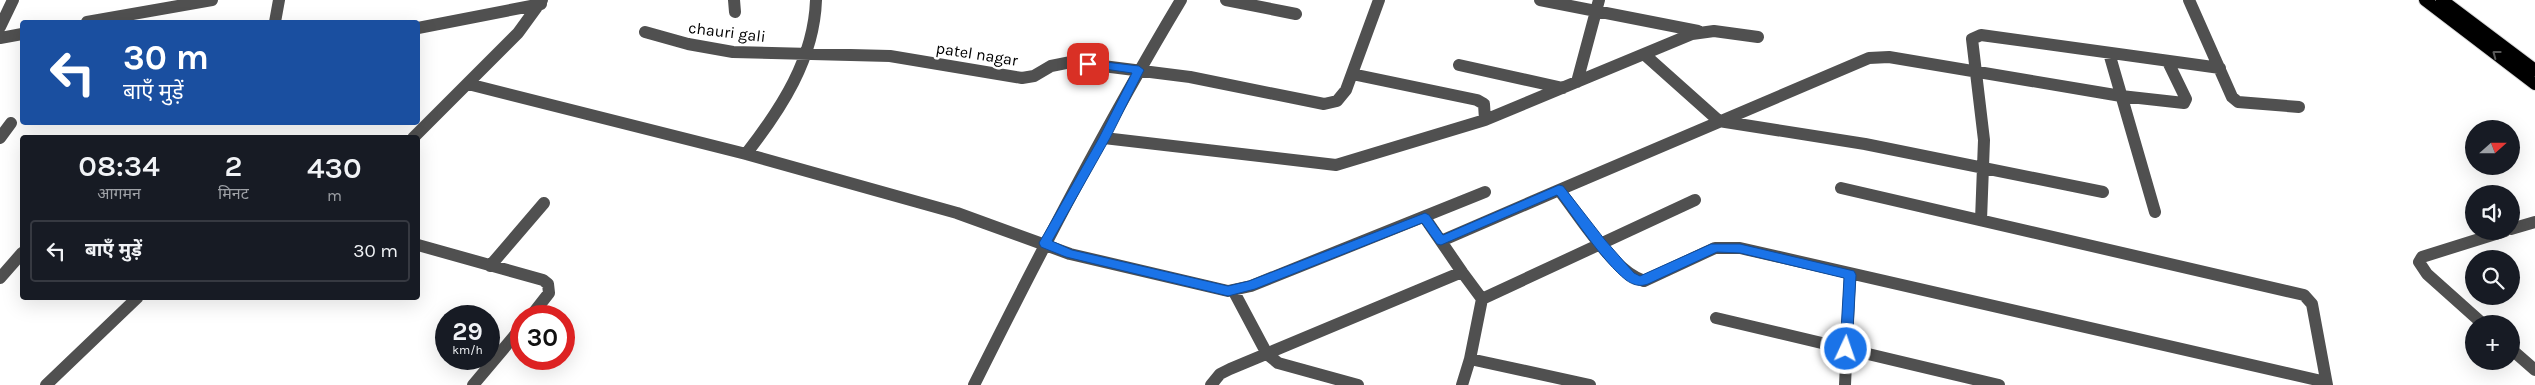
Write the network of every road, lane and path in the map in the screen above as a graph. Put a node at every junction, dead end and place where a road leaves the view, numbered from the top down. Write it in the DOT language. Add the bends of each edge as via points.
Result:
graph roads {
  1 [pos="13,0"];
  2 [pos="212,0"];
  3 [pos="279,0"];
  4 [pos="734,0"];
  5 [pos="816,0"];
  6 [pos="1181,0"];
  7 [pos="1226,0"];
  8 [pos="1379,0"];
  9 [pos="1540,0"];
  10 [pos="1599,0"];
  11 [pos="2189,0"];
  12 [pos="2425,0"];
  13 [pos="2442,0"];
  14 [pos="542,2"];
  15 [pos="735,12"];
  16 [pos="1597,12"];
  17 [pos="1296,14"];
  18 [pos="98,20"];
  19 [pos="275,20"];
  20 [pos="0,27"];
  21 [pos="420,28"];
  22 [pos="645,32"];
  23 [pos="1700,32"];
  24 [pos="20,34"];
  25 [pos="1758,37"];
  26 [pos="0,38"];
  27 [pos="806,53"];
  28 [pos="2109,54"];
  29 [pos="1645,55"];
  30 [pos="2168,62"];
  31 [pos="1459,65"];
  32 [pos="2220,68"];
  33 [pos="1139,70"];
  34 [pos="1978,70"];
  35 [pos="2535,70"];
  36 [pos="1352,74"];
  37 [pos="1577,82"];
  38 [pos="468,84"];
  39 [pos="2535,84"];
  40 [pos="1563,88"];
  41 [pos="2121,96"];
  42 [pos="2299,107"];
  43 [pos="1485,120"];
  44 [pos="1719,121"];
  45 [pos="11,123"];
  46 [pos="417,135"];
  47 [pos="0,138"];
  48 [pos="1104,138"];
  49 [pos="746,154"];
  50 [pos="1984,168"];
  51 [pos="1842,188"];
  52 [pos="1559,190"];
  53 [pos="1485,192"];
  54 [pos="2103,192"];
  55 [pos="1695,200"];
  56 [pos="544,203"];
  57 [pos="2155,212"];
  58 [pos="1425,218"];
  59 [pos="1981,220"];
  60 [pos="2535,222"];
  61 [pos="2520,227"];
  62 [pos="2477,240"];
  63 [pos="1441,241"];
  64 [pos="1045,243"];
  65 [pos="1601,244"];
  66 [pos="420,246"];
  67 [pos="20,255"];
  68 [pos="490,266"];
  69 [pos="1462,272"];
  70 [pos="1850,275"];
  71 [pos="0,278"];
  72 [pos="1233,290"];
  73 [pos="1482,298"];
  74 [pos="134,300"];
  75 [pos="540,305"];
  76 [pos="2473,315"];
  77 [pos="1716,318"];
  78 [pos="510,341"];
  79 [pos="1846,349"];
  80 [pos="1267,354"];
  81 [pos="2520,357"];
  82 [pos="1470,359"];
  83 [pos="2535,370"];
  84 [pos="2327,384"];
  85 [pos="46,385"];
  86 [pos="473,385"];
  87 [pos="974,385"];
  88 [pos="1211,385"];
  89 [pos="1358,385"];
  90 [pos="1462,385"];
  91 [pos="1590,385"];
  92 [pos="1845,385"];
  93 [pos="1999,385"];
  1 -- 20 [label="street"];
  2 -- 18 [label="street"];
  3 -- 19 [label="street"];
  4 -- 15 [label="street, chauri gali"];
  5 -- 27 [label="street"];
  6 -- 33 [label="street"];
  7 -- 17 [label="street"];
  8 -- 36 [label="street, patel nagar"];
  9 -- 16 [label="street"];
  10 -- 16 [label="street"];
  11 -- 32 [label="street"];
  39 -- 12 [label="main road, one-way"];
  13 -- 35 [label="main road"];
  14 -- 21 [label="street"];
  14 -- 38 [label="street" via="518,33"];
  16 -- 23 [label="street"];
  16 -- 37 [label="street"];
  22 -- 27 [label="street, chauri gali" via="733,52"];
  23 -- 25 [label="street"];
  23 -- 29 [label="street"];
  24 -- 26 [label="street"];
  27 -- 33 [label="street, patel nagar" via="890,56 1022,78 1064,62"];
  27 -- 49 [label="street" via="783,106"];
  28 -- 30 [label="street"];
  28 -- 34 [label="street" via="1981,35 1972,39"];
  28 -- 41 [label="street"];
  29 -- 37 [label="street"];
  29 -- 44 [label="street"];
  30 -- 32 [label="street"];
  30 -- 41 [label="street" via="2186,102"];
  31 -- 40 [label="street"];
  32 -- 42 [label="street" via="2230,94 2238,102"];
  33 -- 36 [label="street, patel nagar" via="1324,104 1342,97"];
  33 -- 48 [label="street"];
  34 -- 41 [label="street"];
  34 -- 44 [label="street" via="1889,57 1869,58"];
  34 -- 50 [label="street"];
  36 -- 43 [label="street" via="1477,100 1484,104"];
  37 -- 40 [label="street"];
  38 -- 46 [label="street"];
  38 -- 49 [label="street"];
  40 -- 43 [label="street"];
  41 -- 57 [label="street"];
  43 -- 48 [label="street" via="1336,165"];
  44 -- 50 [label="street" via="1865,144"];
  44 -- 52 [label="street"];
  45 -- 47 [label="street"];
  48 -- 64 [label="street"];
  49 -- 64 [label="street" via="957,213"];
  50 -- 54 [label="street"];
  50 -- 59 [label="street"];
  51 -- 59 [label="street"];
  52 -- 63 [label="street"];
  52 -- 65 [label="street"];
  53 -- 58 [label="street"];
  55 -- 65 [label="street"];
  56 -- 68 [label="street"];
  58 -- 63 [label="street"];
  58 -- 72 [label="street"];
  59 -- 84 [label="street" via="2304,295 2312,304"];
  60 -- 61 [label="street"];
  62 -- 76 [label="street" via="2422,257 2419,262 2427,274"];
  63 -- 69 [label="street"];
  64 -- 72 [label="street" via="1070,254 1215,289"];
  64 -- 87 [label="street"];
  65 -- 70 [label="street" via="1630,276 1639,281 1722,247 1740,248"];
  65 -- 73 [label="street"];
  66 -- 68 [label="street"];
  67 -- 71 [label="street"];
  68 -- 75 [label="street" via="543,280 548,284 548,296"];
  69 -- 73 [label="street"];
  69 -- 80 [label="street"];
  70 -- 79 [label="street"];
  70 -- 84 [label="street"];
  72 -- 80 [label="street"];
  73 -- 82 [label="street"];
  74 -- 85 [label="street"];
  77 -- 79 [label="street"];
  78 -- 86 [label="street"];
  79 -- 92 [label="street"];
  79 -- 93 [label="street"];
  80 -- 88 [label="street" via="1230,368"];
  80 -- 89 [label="street" via="1294,369"];
  81 -- 83 [label="street"];
  82 -- 90 [label="street"];
  82 -- 91 [label="street"];
}
